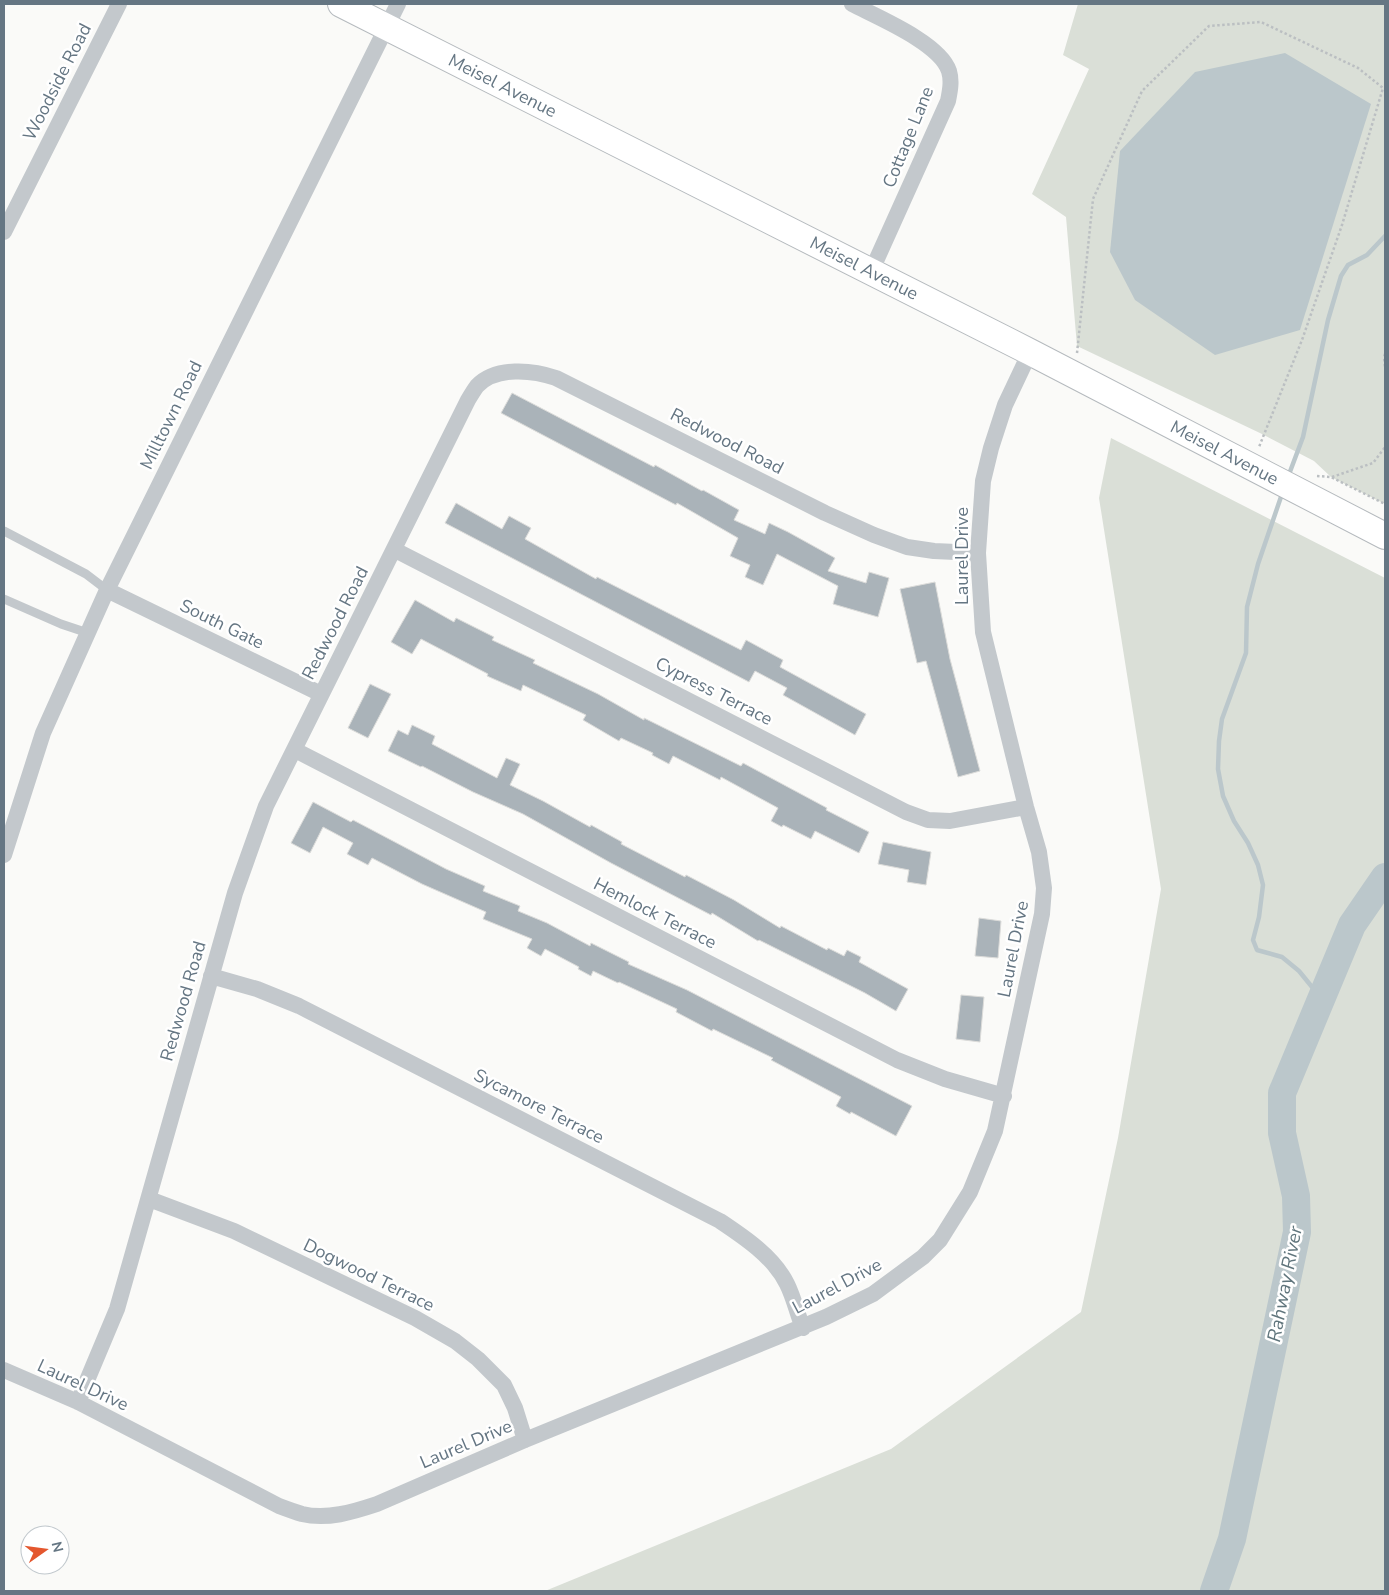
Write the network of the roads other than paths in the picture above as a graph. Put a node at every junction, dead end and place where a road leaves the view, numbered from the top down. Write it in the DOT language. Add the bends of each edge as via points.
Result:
graph roads {
  1 [pos="119,4"];
  2 [pos="341,4"];
  3 [pos="398,4"];
  4 [pos="852,4"];
  5 [pos="387,28"];
  6 [pos="4,232"];
  7 [pos="871,272"];
  8 [pos="1030,352"];
  9 [pos="4,531"];
  10 [pos="1385,536"];
  11 [pos="395,550"];
  12 [pos="978,553"];
  13 [pos="107,590"];
  14 [pos="4,599"];
  15 [pos="88,633"];
  16 [pos="321,694"];
  17 [pos="294,750"];
  18 [pos="1026,807"];
  19 [pos="4,855"];
  20 [pos="211,976"];
  21 [pos="1004,1096"];
  22 [pos="149,1199"];
  23 [pos="803,1328"];
  24 [pos="4,1370"];
  25 [pos="78,1402"];
  26 [pos="525,1440"];
  1 -- 6 [label="street, Woodside Road"];
  2 -- 5 [label="main road, Meisel Avenue"];
  3 -- 5 [label="street, Milltown Road"];
  4 -- 7 [label="street, Cottage Lane" via="922,41 939,55 948,69 951,84 948,101"];
  5 -- 7 [label="main road, Meisel Avenue"];
  5 -- 13 [label="street, Milltown Road"];
  7 -- 8 [label="main road, Meisel Avenue"];
  8 -- 10 [label="main road, Meisel Avenue" via="1263,474 1310,486"];
  8 -- 12 [label="street, Laurel Drive" via="1005,404 991,448 983,481"];
  9 -- 13 [label="lane" via="86,574"];
  11 -- 12 [label="street, Redwood Road" via="478,385 508,372 524,371 556,378 874,535 907,547"];
  11 -- 16 [label="street, Redwood Road"];
  11 -- 18 [label="street, Cypress Terrace" via="906,812 928,820 950,821"];
  12 -- 18 [label="street, Laurel Drive" via="984,632"];
  13 -- 15 [label="street, Milltown Road"];
  13 -- 16 [label="street, South Gate"];
  14 -- 15 [label="lane"];
  15 -- 19 [label="street, Milltown Road" via="42,733"];
  16 -- 17 [label="street, Redwood Road"];
  17 -- 20 [label="street, Redwood Road" via="266,806 234,893"];
  17 -- 21 [label="street, Hemlock Terrace" via="897,1060 944,1079"];
  18 -- 21 [label="street, Laurel Drive" via="1039,852 1044,888 1042,914"];
  20 -- 22 [label="street, Redwood Road"];
  20 -- 23 [label="street, Sycamore Terrace" via="299,1006 720,1221 748,1239 766,1256 786,1283"];
  21 -- 23 [label="street, Laurel Drive" via="996,1131 970,1192 940,1240 923,1257 873,1294"];
  22 -- 25 [label="street, Redwood Road" via="117,1309"];
  22 -- 26 [label="street, Dogwood Terrace" via="234,1231 415,1318 455,1341 504,1384"];
  23 -- 26 [label="street, Laurel Drive"];
  24 -- 25 [label="street, Laurel Drive"];
  25 -- 26 [label="street, Laurel Drive" via="280,1506 303,1514 328,1516 377,1504"];
}
